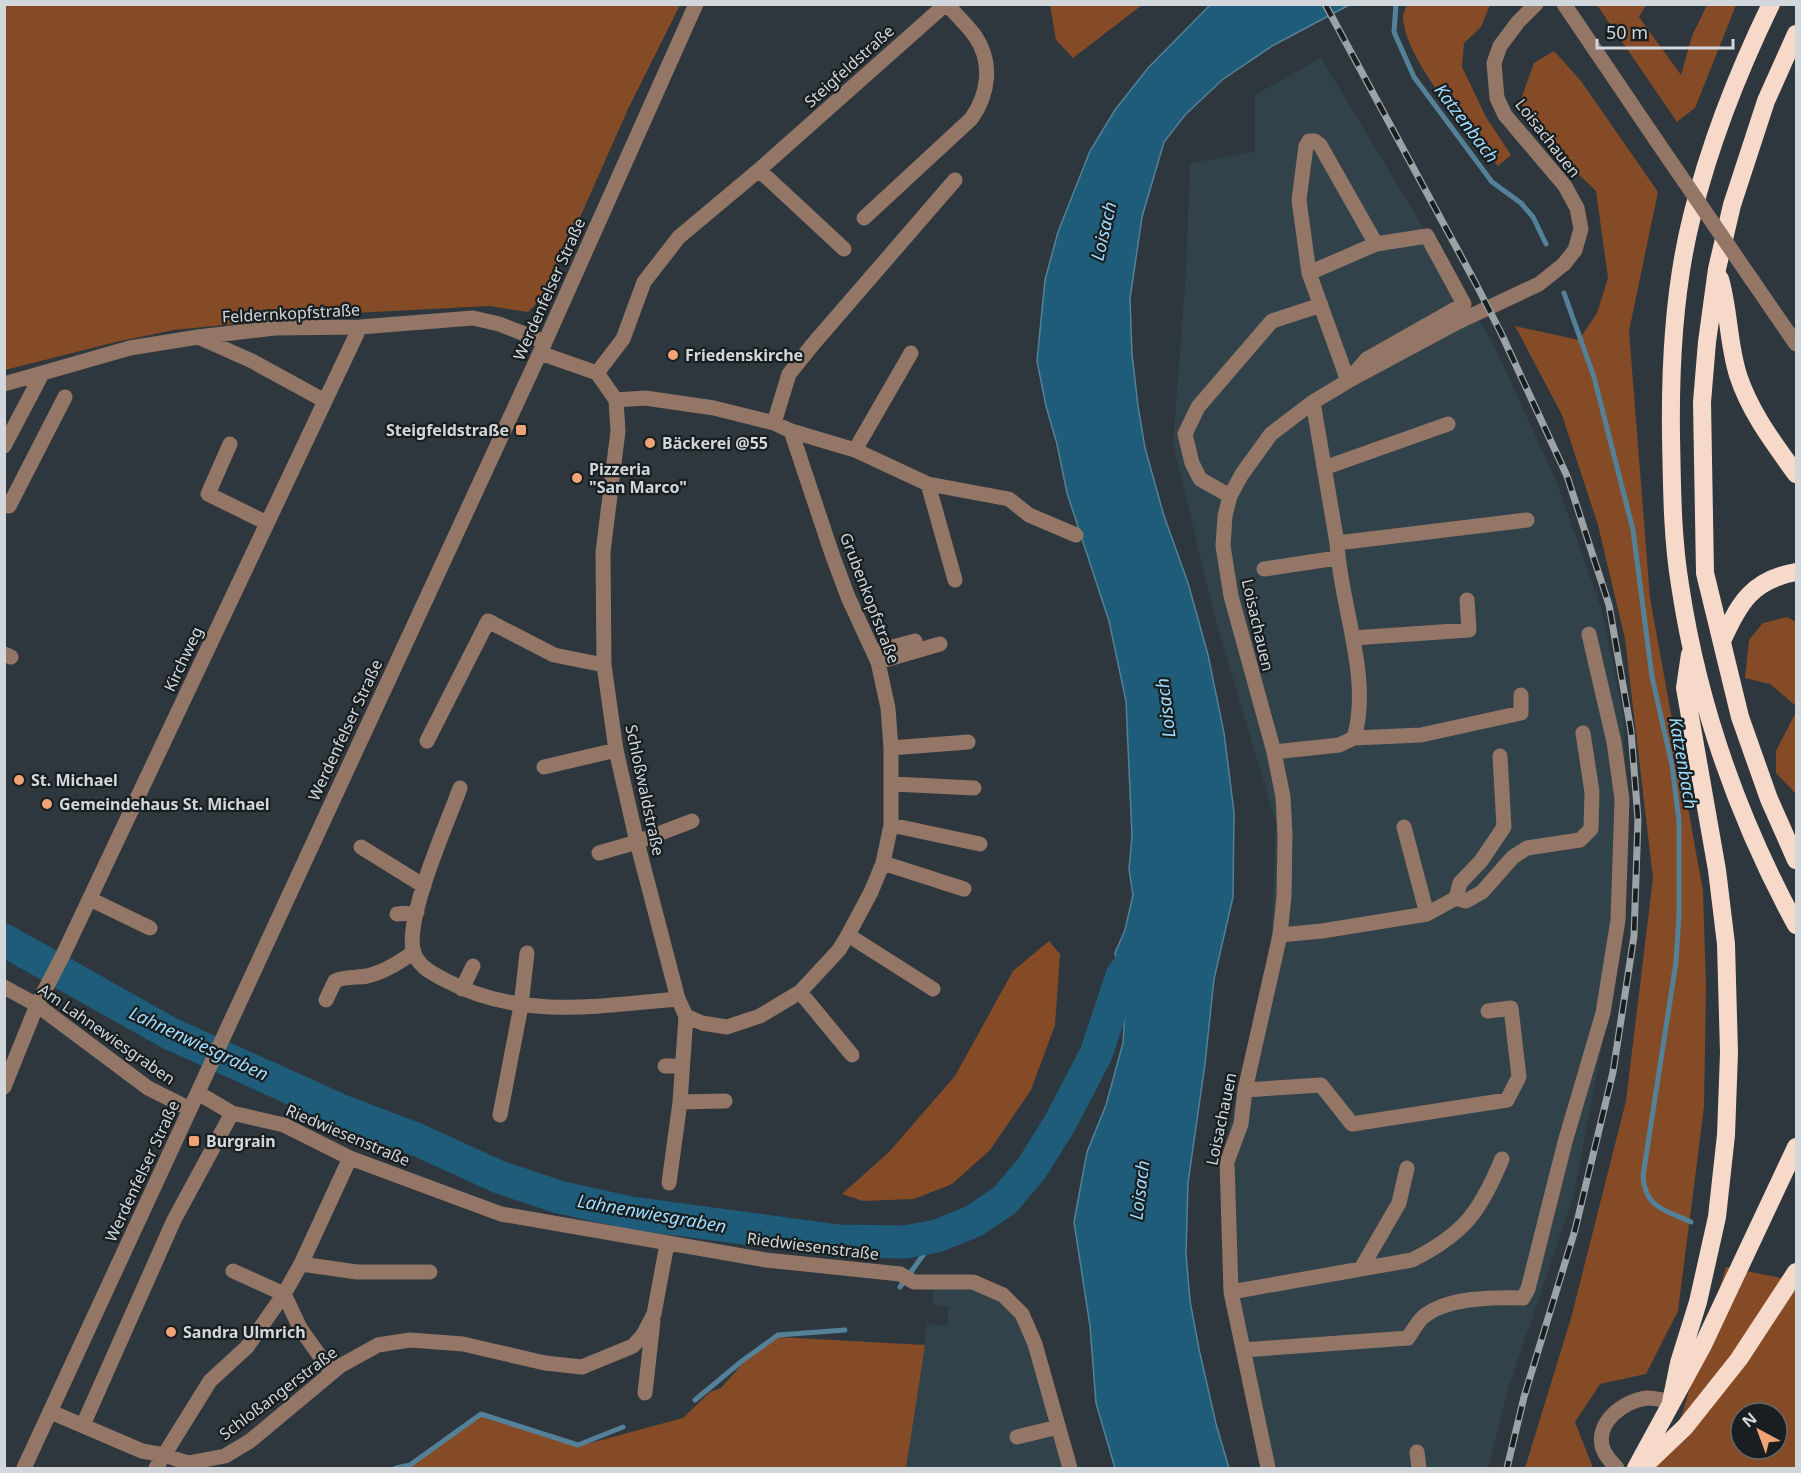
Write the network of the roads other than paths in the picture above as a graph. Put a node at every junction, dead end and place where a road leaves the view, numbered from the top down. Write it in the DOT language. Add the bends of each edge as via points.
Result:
graph roads {
  1 [pos="696,4"];
  2 [pos="946,4"];
  3 [pos="1536,4"];
  4 [pos="1564,4"];
  5 [pos="1772,4"];
  6 [pos="1797,34"];
  7 [pos="759,170"];
  8 [pos="955,180"];
  9 [pos="864,218"];
  10 [pos="1376,244"];
  11 [pos="844,249"];
  12 [pos="1717,269"];
  13 [pos="1309,273"];
  14 [pos="1321,305"];
  15 [pos="360,327"];
  16 [pos="198,337"];
  17 [pos="1797,344"];
  18 [pos="543,348"];
  19 [pos="911,353"];
  20 [pos="597,373"];
  21 [pos="42,374"];
  22 [pos="1348,381"];
  23 [pos="4,384"];
  24 [pos="65,397"];
  25 [pos="616,400"];
  26 [pos="325,401"];
  27 [pos="1313,402"];
  28 [pos="774,423"];
  29 [pos="1448,424"];
  30 [pos="791,431"];
  31 [pos="230,444"];
  32 [pos="4,446"];
  33 [pos="855,450"];
  34 [pos="1324,468"];
  35 [pos="1797,474"];
  36 [pos="928,484"];
  37 [pos="1230,496"];
  38 [pos="4,504"];
  39 [pos="1527,519"];
  40 [pos="267,523"];
  41 [pos="1077,535"];
  42 [pos="1337,550"];
  43 [pos="1264,569"];
  44 [pos="1797,572"];
  45 [pos="955,580"];
  46 [pos="1467,600"];
  47 [pos="1589,634"];
  48 [pos="924,638"];
  49 [pos="1353,638"];
  50 [pos="1722,641"];
  51 [pos="940,644"];
  52 [pos="1691,646"];
  53 [pos="876,657"];
  54 [pos="603,665"];
  55 [pos="1521,695"];
  56 [pos="1582,733"];
  57 [pos="1354,738"];
  58 [pos="427,741"];
  59 [pos="968,742"];
  60 [pos="891,748"];
  61 [pos="616,750"];
  62 [pos="1274,752"];
  63 [pos="1500,756"];
  64 [pos="544,767"];
  65 [pos="893,784"];
  66 [pos="460,788"];
  67 [pos="974,788"];
  68 [pos="692,821"];
  69 [pos="891,825"];
  70 [pos="1404,827"];
  71 [pos="637,842"];
  72 [pos="980,844"];
  73 [pos="361,847"];
  74 [pos="599,853"];
  75 [pos="1797,860"];
  76 [pos="883,863"];
  77 [pos="424,886"];
  78 [pos="964,889"];
  79 [pos="1456,898"];
  80 [pos="90,899"];
  81 [pos="417,912"];
  82 [pos="397,914"];
  83 [pos="1427,914"];
  84 [pos="1797,926"];
  85 [pos="150,928"];
  86 [pos="848,935"];
  87 [pos="1280,935"];
  88 [pos="414,952"];
  89 [pos="527,953"];
  90 [pos="473,966"];
  91 [pos="4,987"];
  92 [pos="462,989"];
  93 [pos="933,989"];
  94 [pos="800,992"];
  95 [pos="678,999"];
  96 [pos="326,1000"];
  97 [pos="37,1005"];
  98 [pos="521,1006"];
  99 [pos="1488,1011"];
  100 [pos="686,1016"];
  101 [pos="852,1055"];
  102 [pos="665,1066"];
  103 [pos="682,1066"];
  104 [pos="4,1087"];
  105 [pos="1245,1090"];
  106 [pos="198,1093"];
  107 [pos="725,1101"];
  108 [pos="680,1102"];
  109 [pos="190,1109"];
  110 [pos="232,1113"];
  111 [pos="500,1115"];
  112 [pos="1797,1147"];
  113 [pos="350,1158"];
  114 [pos="1502,1159"];
  115 [pos="1407,1168"];
  116 [pos="669,1183"];
  117 [pos="667,1244"];
  118 [pos="301,1264"];
  119 [pos="1362,1267"];
  120 [pos="233,1271"];
  121 [pos="430,1272"];
  122 [pos="1797,1272"];
  123 [pos="1231,1292"];
  124 [pos="284,1294"];
  125 [pos="654,1314"];
  126 [pos="1242,1350"];
  127 [pos="332,1373"];
  128 [pos="645,1393"];
  129 [pos="1671,1402"];
  130 [pos="51,1412"];
  131 [pos="83,1425"];
  132 [pos="1058,1427"];
  133 [pos="1017,1437"];
  134 [pos="1417,1452"];
  135 [pos="160,1462"];
  136 [pos="24,1468"];
  137 [pos="1070,1468"];
  138 [pos="1268,1468"];
  139 [pos="1419,1468"];
  140 [pos="1617,1468"];
  141 [pos="1636,1468"];
  142 [pos="1642,1468"];
  1 -- 18 [label="street, Werdenfelser Straße"];
  2 -- 7 [label="street, Steigfeldstraße"];
  2 -- 9 [label="street" via="975,36 986,59 986,88 980,106 971,119"];
  3 -- 22 [label="street, Loisachauen" via="1500,46 1494,63 1497,98 1505,115 1565,186 1577,208 1581,229 1575,250 1539,284"];
  4 -- 17 [label="street, bridge"];
  5 -- 52 [label="highway" via="1707,158 1677,294 1670,397 1672,496 1679,583"];
  6 -- 12 [label="highway" via="1766,102 1746,160"];
  7 -- 11 [label="street"];
  7 -- 20 [label="street, Steigfeldstraße" via="679,237 644,282 623,339"];
  8 -- 28 [label="street" via="789,374"];
  10 -- 13 [label="street"];
  10 -- 13 [label="street" via="1320,145 1309,141 1299,200"];
  10 -- 22 [label="street" via="1427,236 1464,304 1367,358"];
  12 -- 35 [label="highway" via="1725,294 1737,374 1747,400 1767,435"];
  12 -- 50 [label="highway" via="1702,402 1703,480 1706,573"];
  13 -- 14 [label="street"];
  14 -- 22 [label="street"];
  14 -- 37 [label="street" via="1272,321 1198,407 1185,434 1200,479"];
  15 -- 16 [label="street, Feldernkopfstraße" via="275,328"];
  15 -- 18 [label="street, Feldernkopfstraße" via="473,318 499,324"];
  15 -- 26 [label="street, Kirchweg"];
  16 -- 21 [label="street, Feldernkopfstraße" via="130,348"];
  16 -- 26 [label="street"];
  18 -- 20 [label="street, Feldernkopfstraße"];
  18 -- 106 [label="street, Werdenfelser Straße"];
  19 -- 33 [label="street"];
  20 -- 25 [label="street"];
  21 -- 23 [label="street, Feldernkopfstraße"];
  21 -- 32 [label="street"];
  22 -- 27 [label="street, Loisachauen"];
  24 -- 38 [label="street" via="9,506"];
  25 -- 28 [label="street" via="645,398 714,408"];
  25 -- 54 [label="street, Schloßwaldstraße" via="618,430 603,552"];
  26 -- 40 [label="street, Kirchweg"];
  27 -- 34 [label="street"];
  27 -- 37 [label="street, Loisachauen" via="1271,434"];
  28 -- 30 [label="street"];
  29 -- 34 [label="street"];
  30 -- 33 [label="street"];
  30 -- 53 [label="street, Grubenkopfstraße" via="848,597"];
  31 -- 40 [label="street" via="208,494"];
  33 -- 36 [label="street"];
  34 -- 42 [label="street"];
  36 -- 41 [label="street" via="1009,500 1029,515"];
  36 -- 45 [label="street"];
  37 -- 62 [label="street, Loisachauen" via="1223,546 1231,596"];
  39 -- 42 [label="street"];
  40 -- 80 [label="street, Kirchweg"];
  42 -- 43 [label="street"];
  42 -- 49 [label="street"];
  44 -- 50 [label="highway" via="1767,581 1752,592 1737,609"];
  46 -- 49 [label="street" via="1468,630"];
  47 -- 126 [label="street" via="1614,742 1622,799 1617,920 1603,1013 1528,1289 1523,1298 1470,1300 1443,1306 1422,1318 1408,1338"];
  48 -- 53 [label="street"];
  49 -- 57 [label="street" via="1360,701"];
  50 -- 75 [label="highway" via="1740,717 1769,799"];
  51 -- 53 [label="street"];
  52 -- 84 [label="highway" via="1740,810"];
  52 -- 129 [label="highway" via="1685,688 1726,944 1729,1065 1717,1217"];
  53 -- 60 [label="street, Grubenkopfstraße" via="888,708"];
  54 -- 58 [label="street" via="554,655 488,621"];
  54 -- 61 [label="street, Schloßwaldstraße"];
  55 -- 57 [label="street" via="1521,713 1421,735"];
  56 -- 79 [label="street" via="1592,792 1591,829 1580,840 1527,848 1513,857 1482,892 1466,901"];
  57 -- 62 [label="street" via="1339,745"];
  59 -- 60 [label="street"];
  60 -- 65 [label="street, Grubenkopfstraße"];
  61 -- 64 [label="street"];
  61 -- 71 [label="street, Schloßwaldstraße"];
  62 -- 87 [label="street, Loisachauen" via="1283,796 1285,835"];
  63 -- 79 [label="street" via="1504,827 1460,883"];
  65 -- 67 [label="street"];
  65 -- 69 [label="street, Grubenkopfstraße"];
  66 -- 77 [label="street"];
  68 -- 71 [label="street"];
  69 -- 72 [label="street"];
  69 -- 76 [label="street, Grubenkopfstraße"];
  70 -- 83 [label="street"];
  71 -- 74 [label="street"];
  71 -- 95 [label="street, Schloßwaldstraße"];
  73 -- 77 [label="street"];
  76 -- 78 [label="street"];
  76 -- 86 [label="street, Grubenkopfstraße"];
  77 -- 81 [label="street"];
  79 -- 83 [label="street"];
  80 -- 85 [label="street"];
  80 -- 97 [label="street, Kirchweg"];
  81 -- 82 [label="street"];
  81 -- 88 [label="street" via="412,933"];
  83 -- 87 [label="street"];
  86 -- 93 [label="street"];
  86 -- 94 [label="street, Grubenkopfstraße"];
  87 -- 105 [label="street, Loisachauen"];
  88 -- 92 [label="street" via="425,969"];
  88 -- 96 [label="street" via="385,970 335,981"];
  89 -- 98 [label="street"];
  90 -- 92 [label="street"];
  91 -- 97 [label="street, Am Lahnewiesgraben"];
  92 -- 98 [label="street"];
  94 -- 100 [label="street, Grubenkopfstraße" via="760,1016 727,1027"];
  94 -- 101 [label="street"];
  95 -- 98 [label="street" via="549,1009"];
  95 -- 100 [label="street, Schloßwaldstraße"];
  97 -- 104 [label="street, Kirchweg"];
  97 -- 109 [label="street, Am Lahnewiesgraben" via="148,1088"];
  98 -- 111 [label="street"];
  99 -- 105 [label="street" via="1511,1008 1520,1077 1507,1100 1352,1124 1321,1085"];
  100 -- 103 [label="street, Schloßwaldstraße"];
  102 -- 103 [label="street"];
  103 -- 108 [label="street, Schloßwaldstraße"];
  105 -- 123 [label="street, Loisachauen" via="1241,1124 1227,1162"];
  106 -- 109 [label="street, Werdenfelser Straße"];
  106 -- 110 [label="street, Riedwiesenstraße"];
  107 -- 108 [label="street"];
  108 -- 116 [label="street, Schloßwaldstraße"];
  109 -- 130 [label="street, Werdenfelser Straße"];
  110 -- 113 [label="street, Riedwiesenstraße" via="284,1125"];
  110 -- 131 [label="street" via="174,1221"];
  112 -- 129 [label="highway" via="1703,1345"];
  113 -- 117 [label="street, Riedwiesenstraße" via="501,1214"];
  113 -- 118 [label="street"];
  114 -- 119 [label="street" via="1488,1192 1460,1230 1412,1260"];
  115 -- 119 [label="street" via="1400,1203"];
  117 -- 125 [label="street, Schloßangerstraße"];
  117 -- 132 [label="street, Riedwiesenstraße" via="907,1278 973,1282 1004,1295 1022,1314 1035,1344"];
  118 -- 121 [label="street" via="357,1272"];
  118 -- 124 [label="street"];
  119 -- 123 [label="street"];
  120 -- 124 [label="street"];
  122 -- 142 [label="highway" via="1739,1359 1685,1427"];
  123 -- 126 [label="street, Loisachauen"];
  124 -- 127 [label="street" via="300,1328"];
  124 -- 135 [label="street" via="247,1347 210,1381"];
  125 -- 127 [label="street, Schloßangerstraße" via="633,1346 582,1367 545,1363 463,1344 410,1340 378,1345"];
  125 -- 128 [label="street"];
  126 -- 138 [label="street, Loisachauen"];
  127 -- 135 [label="street, Schloßangerstraße" via="250,1441 225,1456 188,1463"];
  129 -- 140 [label="street" via="1656,1398 1637,1400 1618,1410 1608,1421 1601,1441"];
  129 -- 141 [label="highway"];
  130 -- 131 [label="street, Schloßangerstraße"];
  130 -- 136 [label="street, Werdenfelser Straße"];
  131 -- 135 [label="street, Schloßangerstraße"];
  132 -- 133 [label="street"];
  132 -- 137 [label="street, Riedwiesenstraße"];
  134 -- 139 [label="street"];
}
